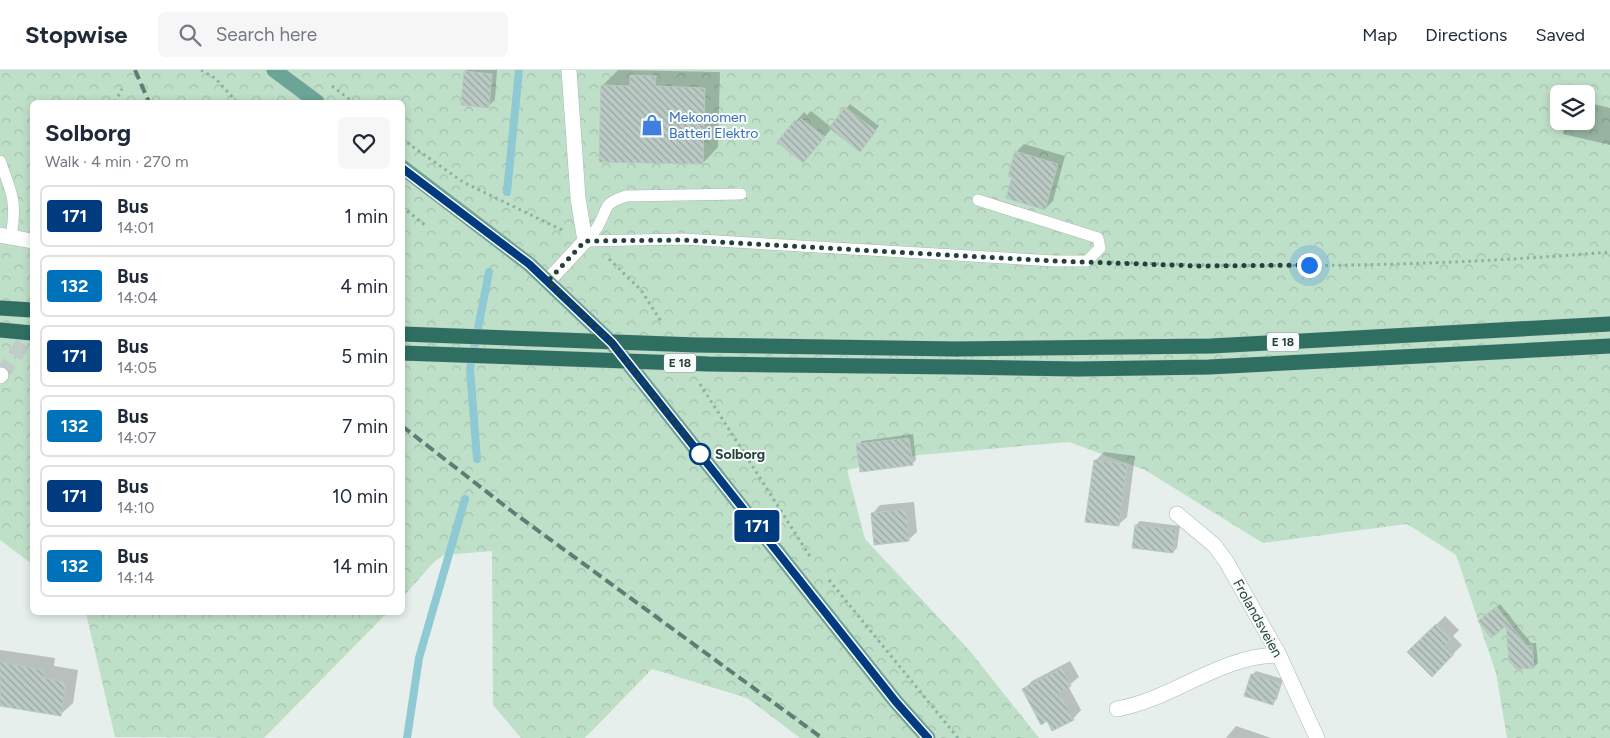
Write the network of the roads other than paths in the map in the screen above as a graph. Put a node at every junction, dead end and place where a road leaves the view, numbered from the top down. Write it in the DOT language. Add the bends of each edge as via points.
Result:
graph roads {
  1 [pos="274,70"];
  2 [pos="569,70"];
  3 [pos="314,100"];
  4 [pos="0,161"];
  5 [pos="405,170"];
  6 [pos="741,194"];
  7 [pos="978,200"];
  8 [pos="5,236"];
  9 [pos="30,241"];
  10 [pos="585,241"];
  11 [pos="548,281"];
  12 [pos="0,308"];
  13 [pos="30,310"];
  14 [pos="1610,324"];
  15 [pos="0,330"];
  16 [pos="30,333"];
  17 [pos="405,334"];
  18 [pos="1610,346"];
  19 [pos="405,353"];
  20 [pos="1177,514"];
  21 [pos="1280,655"];
  22 [pos="1117,709"];
  23 [pos="928,738"];
  24 [pos="1317,738"];
  1 -- 3 [label="main road"];
  2 -- 10 [label="street" via="578,198"];
  4 -- 8 [label="lane" via="15,212"];
  5 -- 11 [label="main road"];
  6 -- 10 [label="lane" via="626,196 612,201 603,211 598,227"];
  7 -- 10 [label="lane" via="1098,238 1100,248 1087,261 683,240"];
  8 -- 9 [label="street"];
  10 -- 11 [label="street"];
  11 -- 23 [label="main road" via="612,343"];
  12 -- 13 [label="highway"];
  14 -- 17 [label="highway, E 18, bridge" via="1212,346 956,349 696,345"];
  15 -- 16 [label="highway"];
  18 -- 19 [label="highway, E 18, bridge" via="1209,367 1078,368 710,364"];
  20 -- 21 [label="street, Frolandsveien" via="1214,545 1226,561"];
  21 -- 22 [label="street" via="1249,658 1138,705"];
  21 -- 24 [label="street, Frolandsveien"];
}
